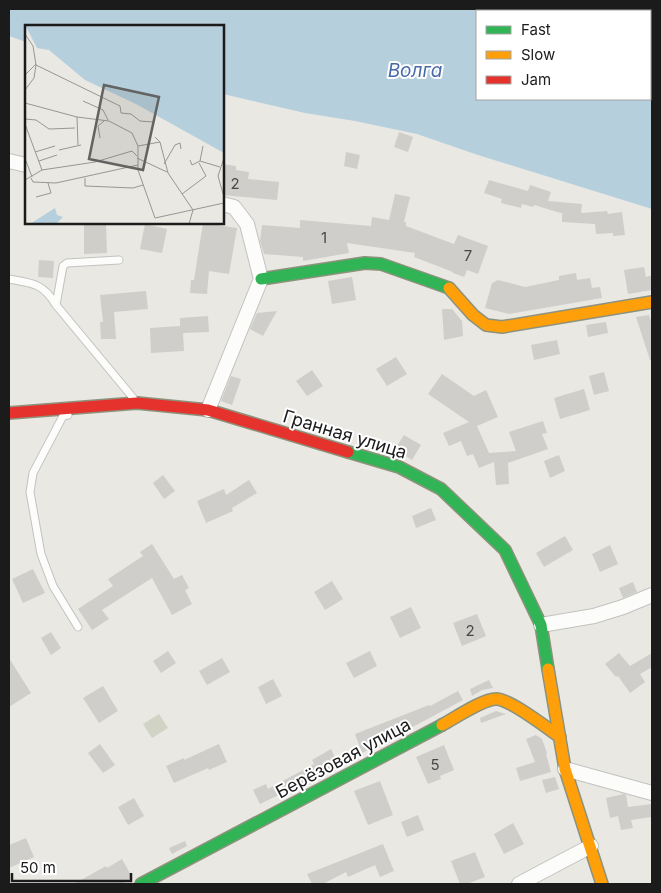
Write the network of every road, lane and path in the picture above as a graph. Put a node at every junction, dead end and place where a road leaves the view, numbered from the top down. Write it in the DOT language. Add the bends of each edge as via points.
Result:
graph roads {
  1 [pos="9,161"];
  2 [pos="25,165"];
  3 [pos="224,204"];
  4 [pos="119,260"];
  5 [pos="9,279"];
  6 [pos="261,279"];
  7 [pos="652,302"];
  8 [pos="56,305"];
  9 [pos="137,403"];
  10 [pos="208,410"];
  11 [pos="9,413"];
  12 [pos="652,595"];
  13 [pos="541,625"];
  14 [pos="78,627"];
  15 [pos="560,737"];
  16 [pos="565,768"];
  17 [pos="652,793"];
  18 [pos="591,846"];
  19 [pos="141,884"];
  20 [pos="519,884"];
  21 [pos="602,884"];
  1 -- 2 [label="street"];
  3 -- 6 [label="street" via="234,207 246,224"];
  4 -- 8 [label="lane" via="67,263 63,266"];
  5 -- 8 [label="lane" via="40,286"];
  6 -- 7 [label="street" via="365,263 381,264 450,288 473,316 486,325 502,327"];
  6 -- 10 [label="street"];
  8 -- 9 [label="lane"];
  9 -- 10 [label="street, Гранная улица"];
  9 -- 11 [label="street, Гранная улица"];
  9 -- 14 [label="lane" via="63,416 33,474 30,492 41,554 53,586"];
  10 -- 13 [label="street, Гранная улица" via="399,467 441,489 505,550"];
  12 -- 13 [label="street" via="594,616"];
  13 -- 15 [label="street, Гранная улица"];
  15 -- 16 [label="street, Гранная улица"];
  15 -- 19 [label="street, Берёзовая улица" via="507,702 487,701"];
  16 -- 17 [label="street"];
  16 -- 18 [label="street, Гранная улица"];
  18 -- 20 [label="street"];
  18 -- 21 [label="street, Гранная улица"];
}
